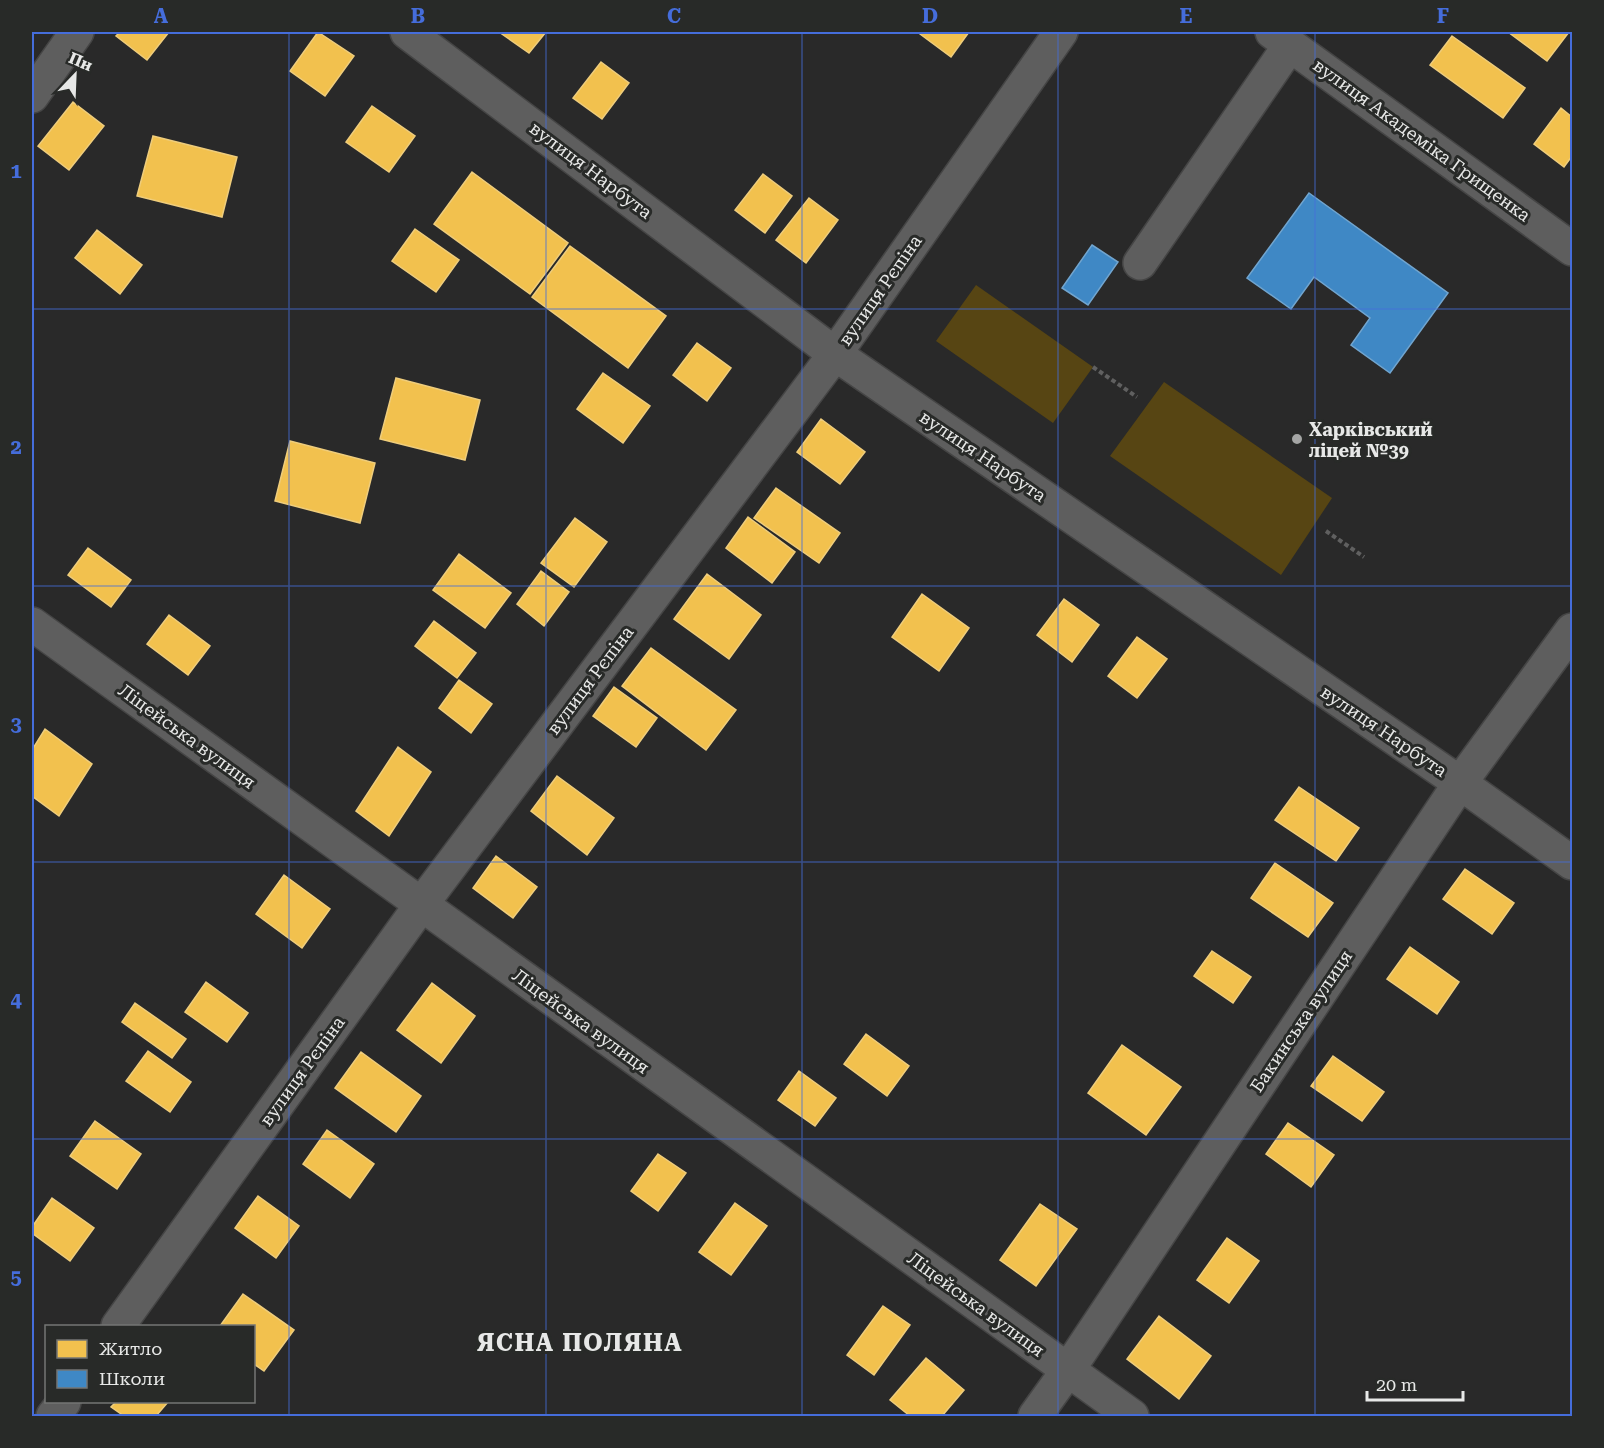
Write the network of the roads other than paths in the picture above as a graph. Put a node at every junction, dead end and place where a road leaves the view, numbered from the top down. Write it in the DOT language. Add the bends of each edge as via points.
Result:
graph roads {
  1 [pos="77,32"];
  2 [pos="407,32"];
  3 [pos="1061,32"];
  4 [pos="1281,38"];
  5 [pos="32,96"];
  6 [pos="1572,249"];
  7 [pos="1140,263"];
  8 [pos="835,354"];
  9 [pos="32,624"];
  10 [pos="1572,630"];
  11 [pos="1460,783"];
  12 [pos="1572,863"];
  13 [pos="420,905"];
  14 [pos="119,1325"];
  15 [pos="1068,1370"];
  16 [pos="63,1403"];
  17 [pos="53,1416"];
  18 [pos="1035,1416"];
  19 [pos="1132,1416"];
  1 -- 5 [label="street"];
  2 -- 8 [label="street, вулиця Нарбута"];
  3 -- 8 [label="street, вулиця Рєпіна"];
  4 -- 6 [label="street, вулиця Академіка Грищенка"];
  4 -- 7 [label="street"];
  8 -- 11 [label="street, вулиця Нарбута"];
  8 -- 13 [label="street, вулиця Рєпіна"];
  9 -- 13 [label="street, Ліцейська вулиця"];
  10 -- 11 [label="street, Бакинська вулиця"];
  11 -- 12 [label="street, вулиця Нарбута"];
  11 -- 15 [label="street, Бакинська вулиця"];
  13 -- 14 [label="street, вулиця Рєпіна"];
  13 -- 15 [label="street, Ліцейська вулиця"];
  15 -- 18 [label="street, Бакинська вулиця"];
  15 -- 19 [label="street, Ліцейська вулиця"];
  16 -- 17 [label="street"];
}
